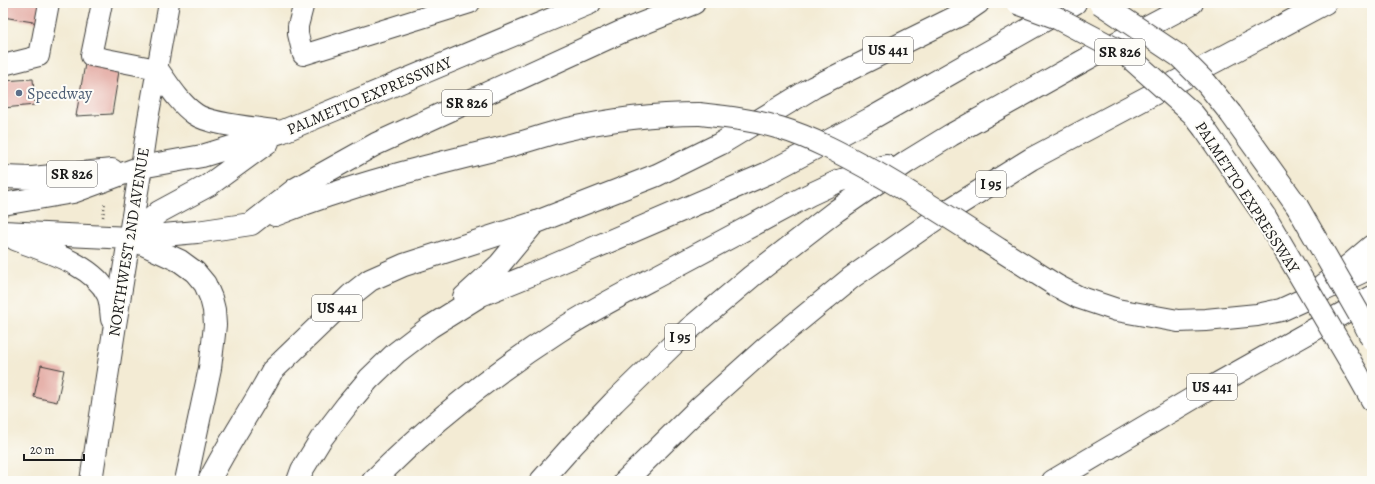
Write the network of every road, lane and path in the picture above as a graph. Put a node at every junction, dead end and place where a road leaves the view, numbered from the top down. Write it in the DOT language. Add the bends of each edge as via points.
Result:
graph roads {
  1 [pos="49,3"];
  2 [pos="102,3"];
  3 [pos="169,3"];
  4 [pos="304,3"];
  5 [pos="470,3"];
  6 [pos="590,3"];
  7 [pos="694,3"];
  8 [pos="978,3"];
  9 [pos="1017,3"];
  10 [pos="1075,3"];
  11 [pos="1100,3"];
  12 [pos="1192,3"];
  13 [pos="1325,3"];
  14 [pos="3,65"];
  15 [pos="157,69"];
  16 [pos="281,132"];
  17 [pos="913,158"];
  18 [pos="141,167"];
  19 [pos="3,178"];
  20 [pos="106,200"];
  21 [pos="3,204"];
  22 [pos="102,222"];
  23 [pos="251,224"];
  24 [pos="534,224"];
  25 [pos="3,233"];
  26 [pos="130,238"];
  27 [pos="1372,246"];
  28 [pos="1372,267"];
  29 [pos="1372,297"];
  30 [pos="1303,300"];
  31 [pos="430,327"];
  32 [pos="1369,329"];
  33 [pos="114,331"];
  34 [pos="1372,400"];
  35 [pos="91,481"];
  36 [pos="186,481"];
  37 [pos="209,481"];
  38 [pos="298,481"];
  39 [pos="373,481"];
  40 [pos="541,481"];
  41 [pos="625,481"];
  42 [pos="1053,481"];
  1 -- 14 [label="street" via="39,56"];
  2 -- 15 [label="street" via="91,56"];
  3 -- 15 [label="street, NORTHWEST 2ND AVENUE"];
  4 -- 5 [label="street" via="298,26 303,55"];
  6 -- 16 [label="main road, PALMETTO EXPRESSWAY / SR 826"];
  7 -- 23 [label="main road, SR 826" via="621,32 376,144 297,188"];
  8 -- 24 [label="main road, US 441" via="962,14 814,87 720,144 657,175"];
  9 -- 34 [label="main road, PALMETTO EXPRESSWAY / SR 826, bridge" via="1055,17 1127,55 1192,114 1266,218"];
  10 -- 31 [label="main road" via="872,118 768,173 481,295"];
  11 -- 32 [label="main road, PALMETTO EXPRESSWAY / SR 826, bridge" via="1179,56 1207,84 1297,206"];
  12 -- 17 [label="main road, I 95" via="983,116"];
  13 -- 41 [label="main road, I 95" via="1031,159 942,214 851,278 768,346 698,409"];
  15 -- 16 [label="main road" via="186,107 196,115 213,122"];
  15 -- 18 [label="street, NORTHWEST 2ND AVENUE"];
  16 -- 18 [label="main road, PALMETTO EXPRESSWAY / SR 826" via="202,156"];
  16 -- 26 [label="main road" via="209,185 159,212"];
  17 -- 39 [label="main road" via="815,192 584,316 546,339 472,393"];
  17 -- 40 [label="main road, I 95" via="809,231 706,314 614,402"];
  18 -- 19 [label="main road, SR 826" via="32,178"];
  18 -- 21 [label="main road" via="73,192"];
  18 -- 26 [label="main road, NORTHWEST 2ND AVENUE"];
  20 -- 22 [label="path"];
  23 -- 26 [label="main road, SR 826"];
  23 -- 30 [label="main road, bridge" via="315,199 441,162 563,131 618,120 699,114 748,120 813,140 910,192 1057,286 1078,297 1117,310 1178,321 1206,320 1257,315 1281,310"];
  24 -- 31 [label="main road" via="500,264"];
  24 -- 37 [label="main road, US 441" via="404,265 370,280 351,295 272,371 222,454"];
  25 -- 26 [label="main road, SR 826"];
  25 -- 33 [label="main road" via="79,265 96,279 108,296"];
  26 -- 33 [label="main road, NORTHWEST 2ND AVENUE"];
  26 -- 36 [label="main road" via="180,261 195,272 205,284 211,298 215,325 210,368"];
  27 -- 30 [label="main road"];
  28 -- 30 [label="main road"];
  29 -- 42 [label="main road, US 441" via="1217,384"];
  31 -- 38 [label="main road" via="396,353 369,379 321,439"];
  33 -- 35 [label="main road, NORTHWEST 2ND AVENUE"];
}
